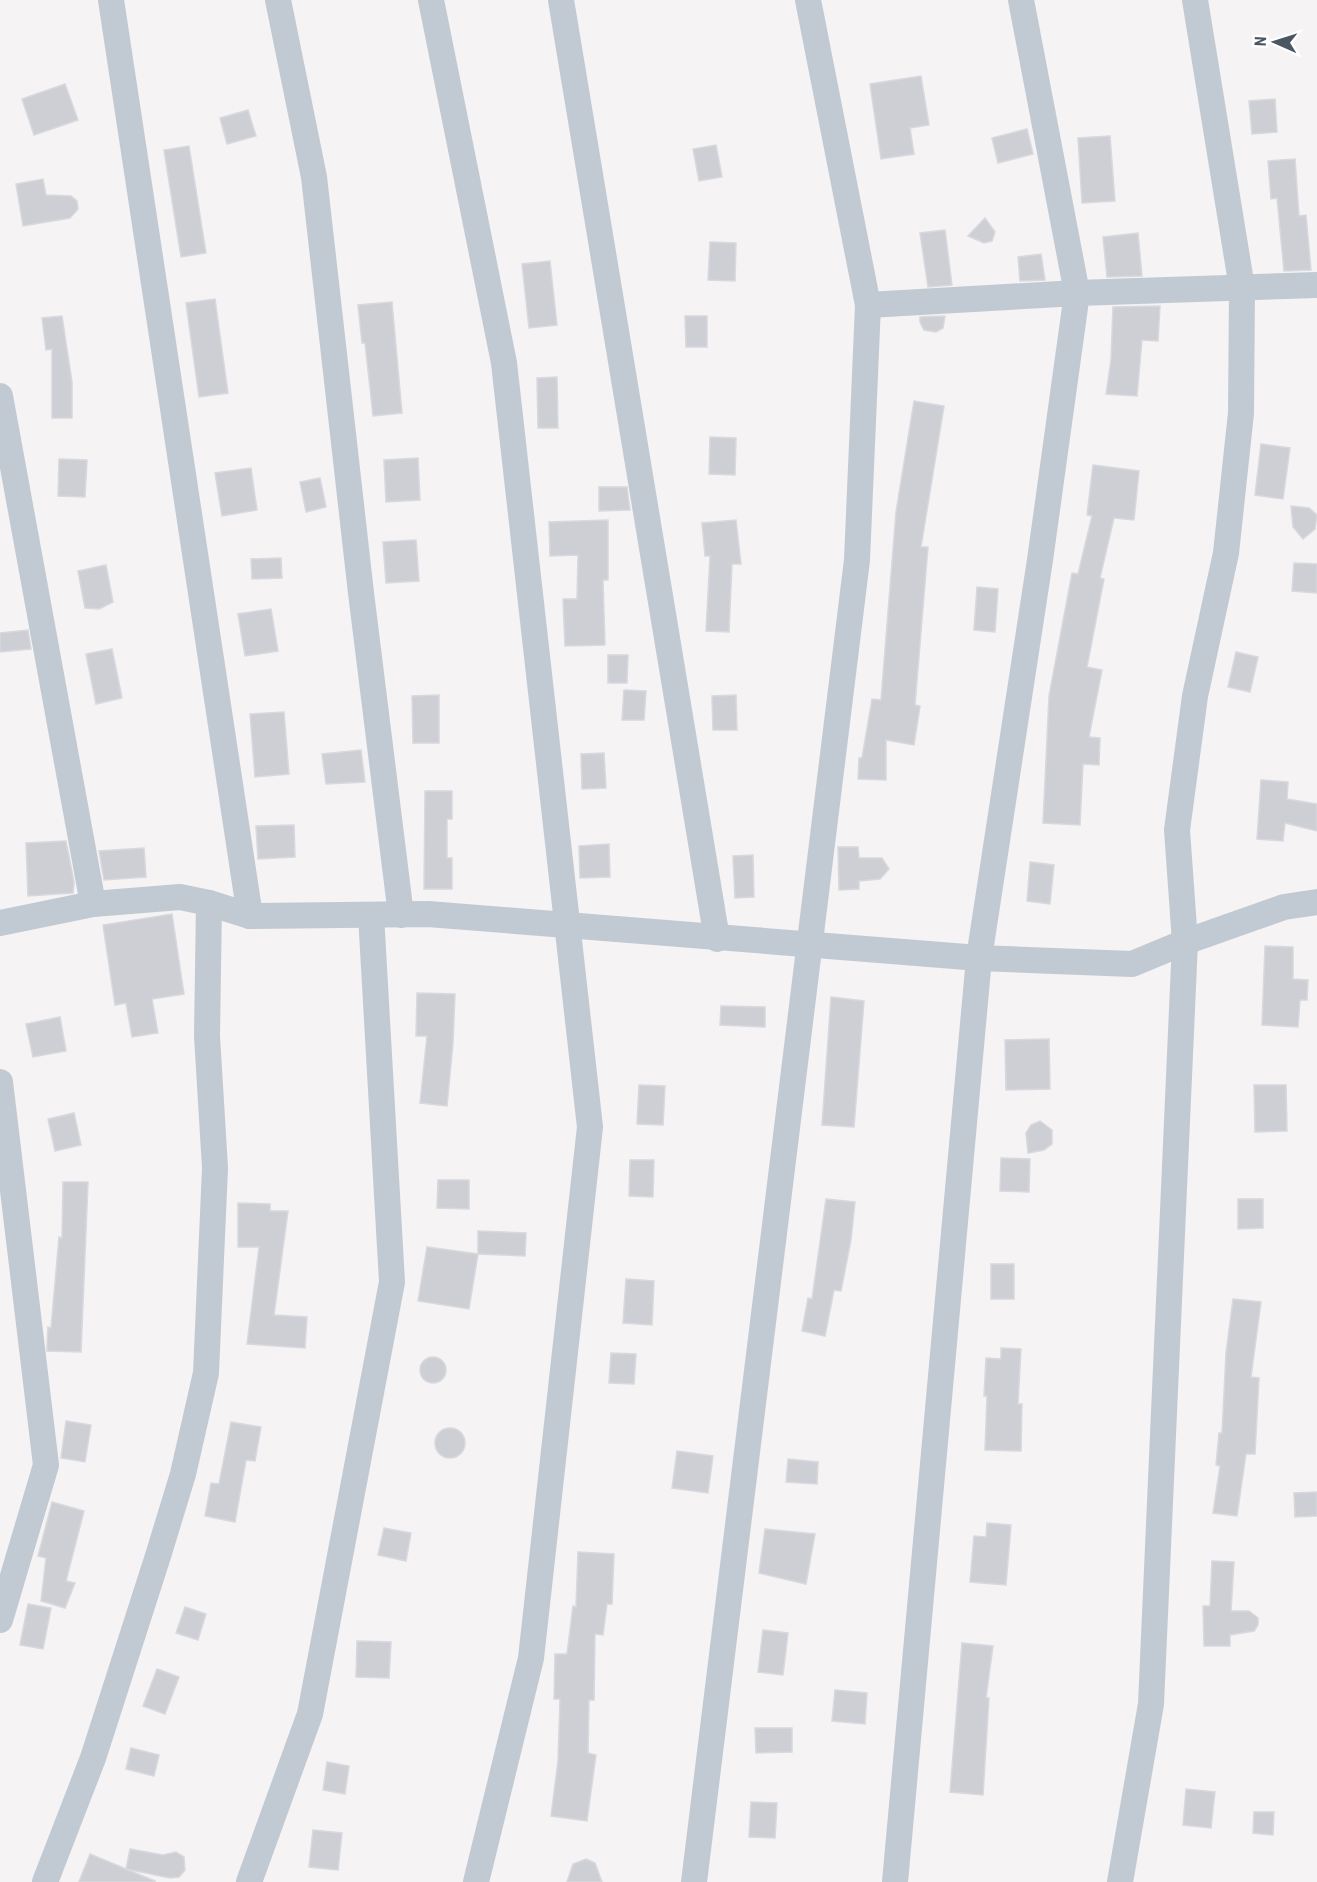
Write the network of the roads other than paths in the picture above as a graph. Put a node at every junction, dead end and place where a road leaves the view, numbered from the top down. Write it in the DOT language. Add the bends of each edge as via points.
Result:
graph roads {
  1 [pos="111,0"];
  2 [pos="278,0"];
  3 [pos="431,0"];
  4 [pos="561,0"];
  5 [pos="808,0"];
  6 [pos="1021,0"];
  7 [pos="1195,0"];
  8 [pos="1317,285"];
  9 [pos="1242,288"];
  10 [pos="1077,293"];
  11 [pos="868,305"];
  12 [pos="0,396"];
  13 [pos="1317,902"];
  14 [pos="209,903"];
  15 [pos="93,904"];
  16 [pos="371,915"];
  17 [pos="401,915"];
  18 [pos="250,916"];
  19 [pos="0,923"];
  20 [pos="568,925"];
  21 [pos="717,939"];
  22 [pos="1185,942"];
  23 [pos="809,944"];
  24 [pos="979,958"];
  25 [pos="0,1082"];
  26 [pos="0,1620"];
  27 [pos="45,1882"];
  28 [pos="249,1882"];
  29 [pos="476,1882"];
  30 [pos="694,1882"];
  31 [pos="895,1882"];
  32 [pos="1120,1882"];
  1 -- 18 [label="street"];
  2 -- 17 [label="street" via="314,177"];
  3 -- 20 [label="street" via="504,363"];
  4 -- 21 [label="street"];
  5 -- 11 [label="street"];
  6 -- 10 [label="street"];
  7 -- 9 [label="street"];
  8 -- 9 [label="street"];
  9 -- 10 [label="street"];
  9 -- 22 [label="street" via="1241,413 1226,553 1195,696 1177,830"];
  10 -- 11 [label="street"];
  10 -- 24 [label="street"];
  11 -- 23 [label="street" via="857,560"];
  12 -- 15 [label="street"];
  13 -- 22 [label="street" via="1284,907"];
  14 -- 15 [label="street" via="180,897"];
  14 -- 18 [label="street"];
  14 -- 27 [label="street" via="207,1036 215,1168 206,1373 183,1474 158,1557 93,1758"];
  15 -- 19 [label="street"];
  16 -- 17 [label="street"];
  16 -- 18 [label="street"];
  16 -- 28 [label="street" via="392,1282 310,1714"];
  17 -- 20 [label="street"];
  20 -- 21 [label="street"];
  20 -- 29 [label="street" via="590,1127 531,1658"];
  21 -- 23 [label="street"];
  22 -- 24 [label="street" via="1132,964"];
  22 -- 32 [label="street" via="1150,1704"];
  23 -- 24 [label="street"];
  23 -- 30 [label="street"];
  24 -- 31 [label="street"];
  25 -- 26 [label="street" via="46,1465"];
}
